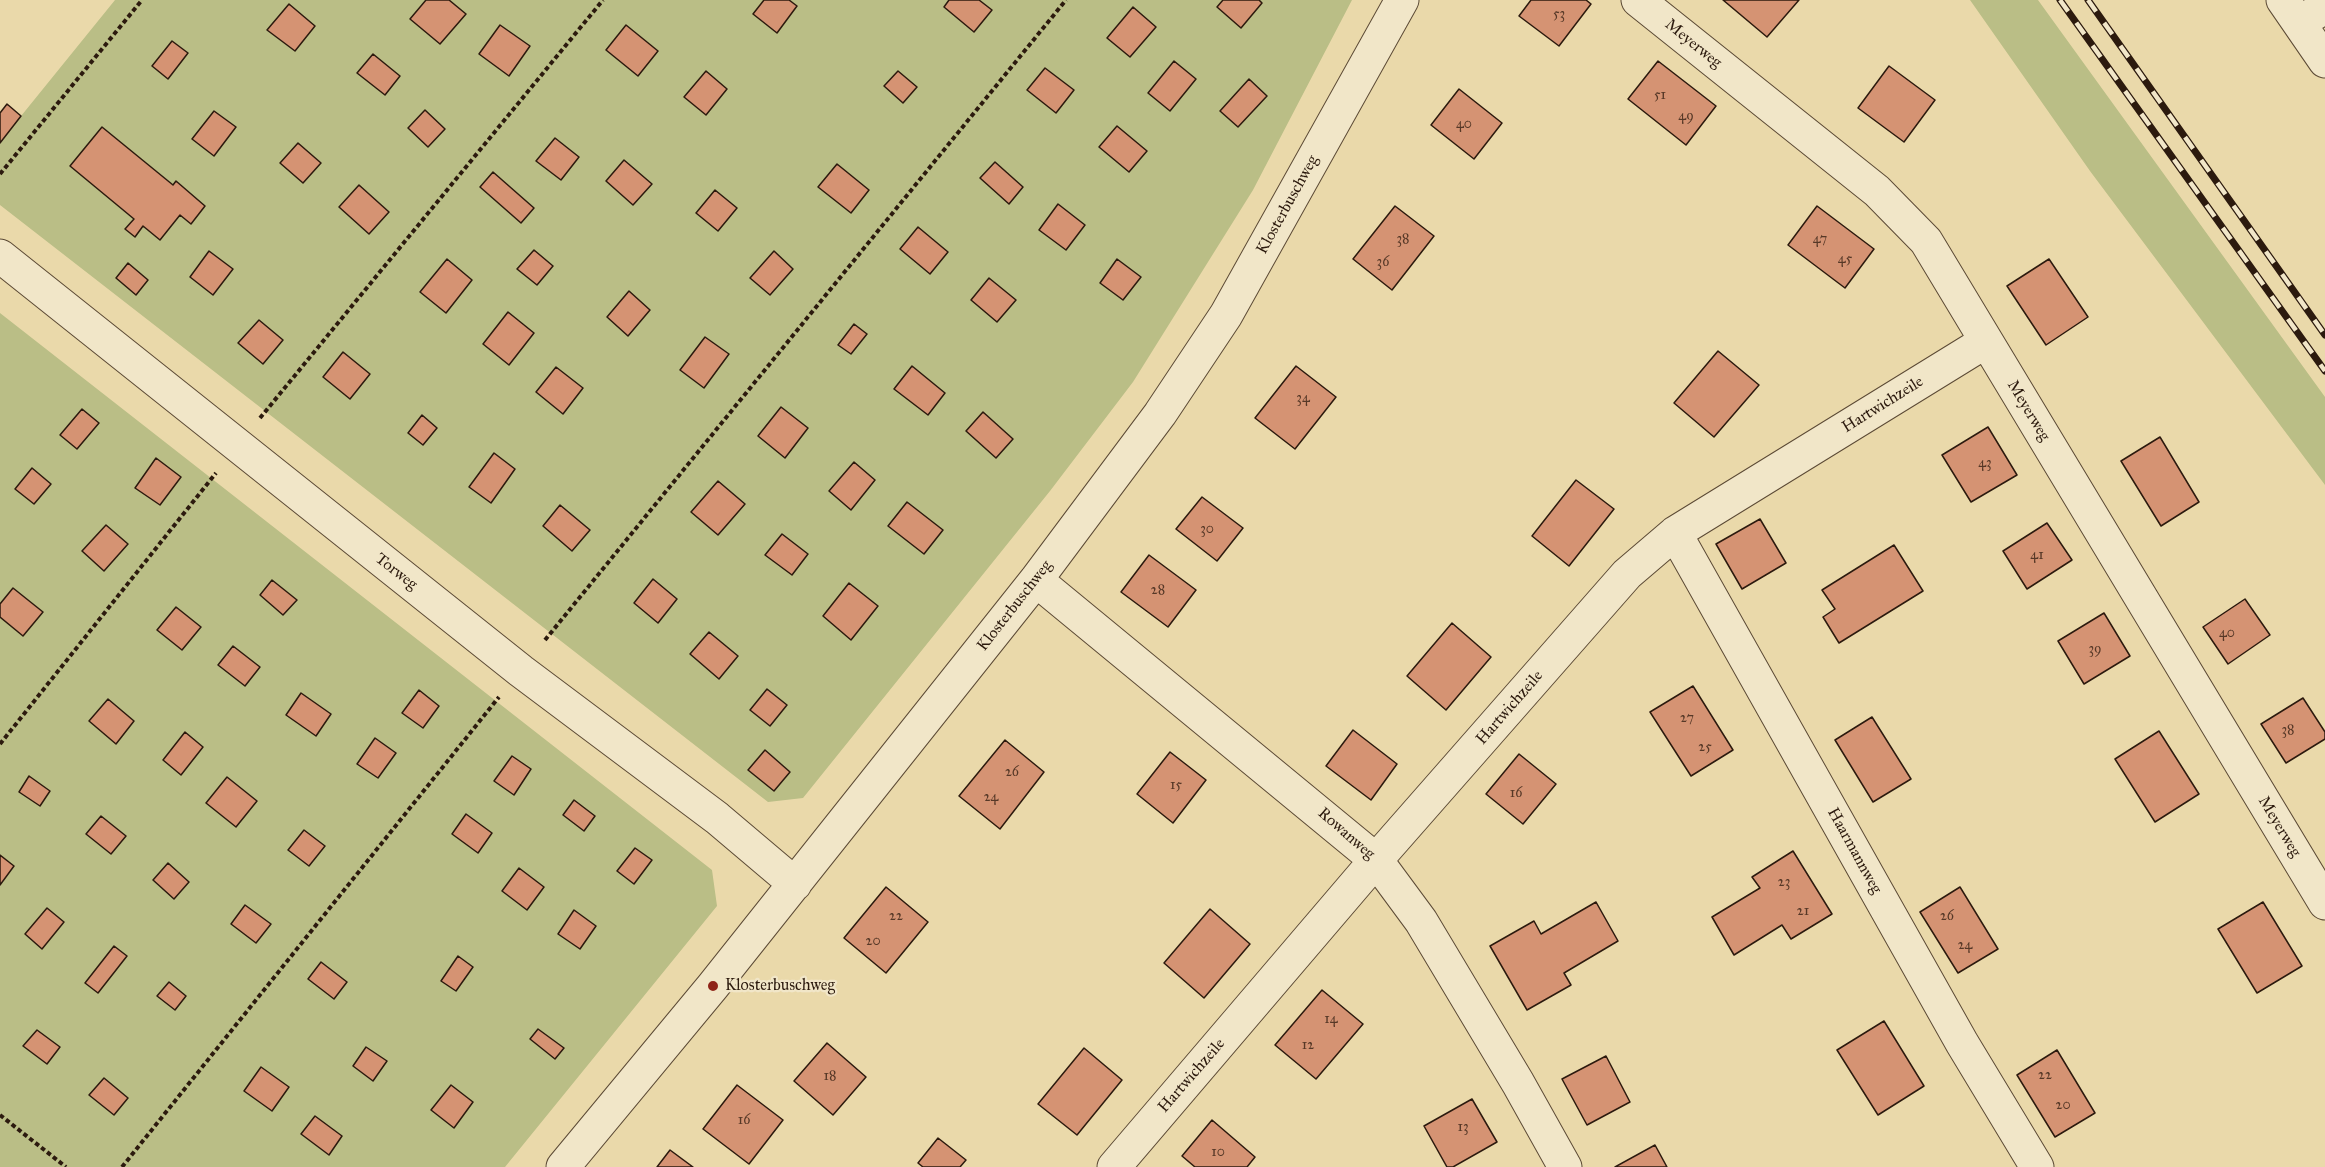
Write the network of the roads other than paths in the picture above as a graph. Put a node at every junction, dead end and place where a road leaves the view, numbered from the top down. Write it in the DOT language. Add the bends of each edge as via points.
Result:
graph roads {
  1 [pos="1402,0"];
  2 [pos="1638,0"];
  3 [pos="2302,10"];
  4 [pos="2325,62"];
  5 [pos="0,256"];
  6 [pos="1985,342"];
  7 [pos="1675,533"];
  8 [pos="1036,580"];
  9 [pos="1376,860"];
  10 [pos="795,884"];
  11 [pos="2325,903"];
  12 [pos="563,1167"];
  13 [pos="1114,1167"];
  14 [pos="1565,1167"];
  15 [pos="2037,1167"];
  1 -- 8 [label="street, Klosterbuschweg" via="1226,315 1160,414"];
  2 -- 6 [label="street, Meyerweg" via="1877,191 1926,241"];
  3 -- 4 [label="street"];
  5 -- 10 [label="street, Torweg" via="521,671 717,818"];
  6 -- 7 [label="street, Hartwichzeile"];
  6 -- 11 [label="street, Meyerweg"];
  7 -- 9 [label="street, Hartwichzeile" via="1627,574"];
  7 -- 15 [label="street, Haarmannweg" via="1956,1033"];
  8 -- 9 [label="street, Rowanweg"];
  8 -- 10 [label="street, Klosterbuschweg"];
  9 -- 13 [label="street, Hartwichzeile"];
  9 -- 14 [label="street, Rowanweg" via="1420,921"];
  10 -- 12 [label="street, Klosterbuschweg"];
}
